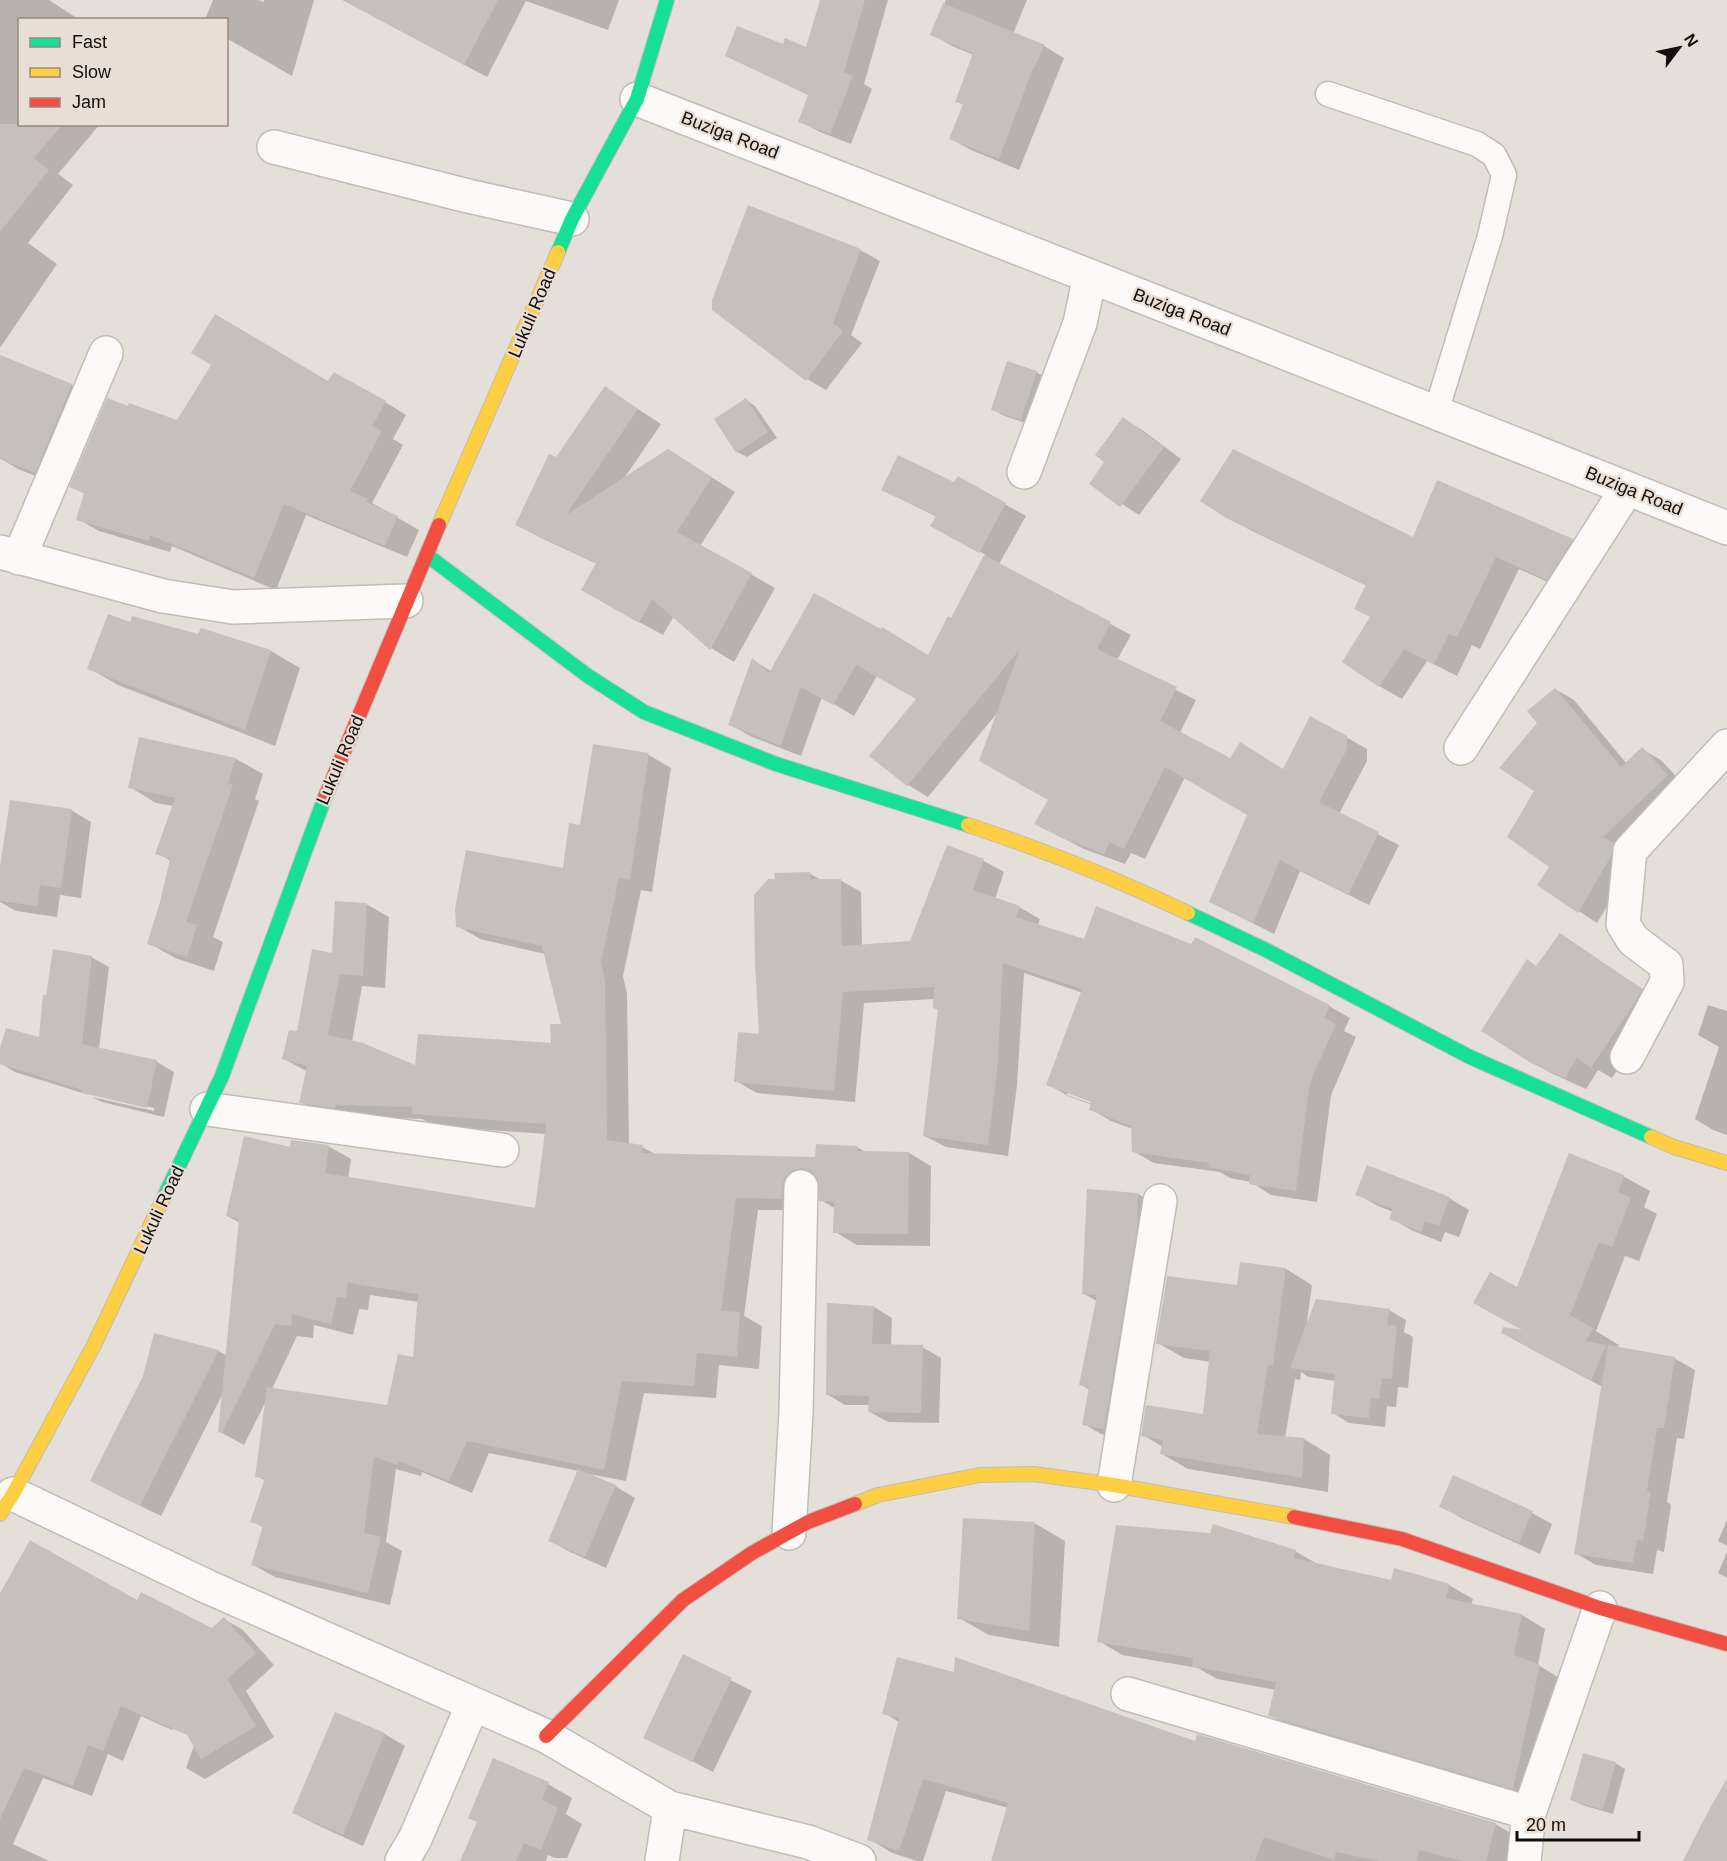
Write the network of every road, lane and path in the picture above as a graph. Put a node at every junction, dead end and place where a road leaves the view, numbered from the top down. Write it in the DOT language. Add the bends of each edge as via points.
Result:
graph roads {
  1 [pos="667,0"];
  2 [pos="1328,94"];
  3 [pos="637,99"];
  4 [pos="274,147"];
  5 [pos="572,219"];
  6 [pos="1090,276"];
  7 [pos="106,352"];
  8 [pos="1436,412"];
  9 [pos="1024,472"];
  10 [pos="1627,489"];
  11 [pos="1727,528"];
  12 [pos="10,555"];
  13 [pos="428,555"];
  14 [pos="406,601"];
  15 [pos="1727,746"];
  16 [pos="1461,748"];
  17 [pos="1627,1057"];
  18 [pos="207,1109"];
  19 [pos="502,1150"];
  20 [pos="1727,1163"];
  21 [pos="801,1187"];
  22 [pos="1160,1201"];
  23 [pos="1114,1485"];
  24 [pos="7,1504"];
  25 [pos="789,1533"];
  26 [pos="1600,1608"];
  27 [pos="1727,1644"];
  28 [pos="1128,1694"];
  29 [pos="473,1704"];
  30 [pos="546,1736"];
  31 [pos="670,1808"];
  32 [pos="1529,1813"];
  33 [pos="402,1861"];
  34 [pos="662,1861"];
  35 [pos="859,1861"];
  36 [pos="1524,1861"];
  1 -- 3 [label="street, Lukuli Road"];
  2 -- 8 [label="lane" via="1477,144 1494,155 1504,175 1490,236"];
  3 -- 5 [label="street, Lukuli Road"];
  3 -- 6 [label="street, Buziga Road"];
  4 -- 5 [label="street"];
  5 -- 13 [label="street, Lukuli Road"];
  6 -- 8 [label="street, Buziga Road"];
  6 -- 9 [label="street" via="1080,322"];
  7 -- 12 [label="street"];
  8 -- 10 [label="street, Buziga Road"];
  10 -- 11 [label="street, Buziga Road"];
  10 -- 16 [label="street"];
  12 -- 14 [label="street" via="163,596 233,607"];
  13 -- 14 [label="street, Lukuli Road"];
  13 -- 20 [label="street" via="588,676 644,712 776,764 1032,846 1119,880 1266,950 1470,1057 1674,1147"];
  14 -- 18 [label="street, Lukuli Road" via="312,829"];
  15 -- 17 [label="street" via="1630,851 1623,924 1634,940 1666,965 1667,982"];
  18 -- 19 [label="street"];
  18 -- 24 [label="street, Lukuli Road" via="94,1345"];
  21 -- 25 [label="street"];
  22 -- 23 [label="street"];
  23 -- 25 [label="street" via="1034,1474 980,1475 878,1495"];
  23 -- 26 [label="street" via="1402,1539"];
  24 -- 29 [label="street" via="208,1587"];
  25 -- 30 [label="street" via="683,1600"];
  26 -- 27 [label="street"];
  26 -- 32 [label="street"];
  28 -- 32 [label="street"];
  29 -- 30 [label="street"];
  29 -- 33 [label="street"];
  30 -- 31 [label="street"];
  31 -- 34 [label="street"];
  31 -- 35 [label="street" via="808,1842"];
  32 -- 36 [label="street"];
}
